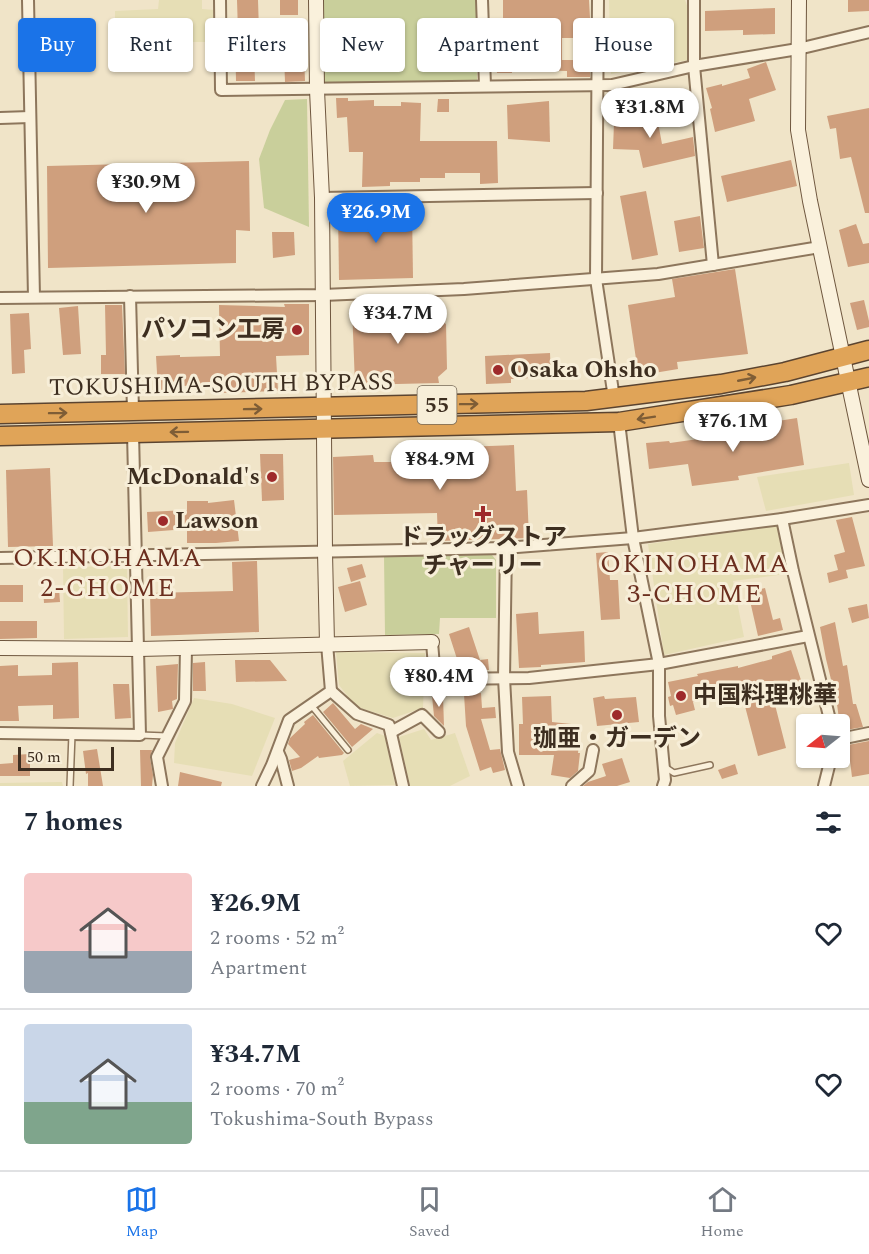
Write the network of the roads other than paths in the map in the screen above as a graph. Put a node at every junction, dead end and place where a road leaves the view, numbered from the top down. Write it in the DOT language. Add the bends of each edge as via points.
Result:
graph roads {
  1 [pos="28,0"];
  2 [pos="220,0"];
  3 [pos="316,0"];
  4 [pos="482,0"];
  5 [pos="598,0"];
  6 [pos="694,0"];
  7 [pos="800,0"];
  8 [pos="869,32"];
  9 [pos="798,49"];
  10 [pos="694,66"];
  11 [pos="485,86"];
  12 [pos="598,86"];
  13 [pos="316,90"];
  14 [pos="30,117"];
  15 [pos="0,118"];
  16 [pos="597,193"];
  17 [pos="322,198"];
  18 [pos="820,247"];
  19 [pos="713,265"];
  20 [pos="596,279"];
  21 [pos="323,295"];
  22 [pos="130,296"];
  23 [pos="33,297"];
  24 [pos="0,298"];
  25 [pos="869,350"];
  26 [pos="843,357"];
  27 [pos="869,377"];
  28 [pos="849,382"];
  29 [pos="614,398"];
  30 [pos="324,407"];
  31 [pos="133,411"];
  32 [pos="0,414"];
  33 [pos="619,422"];
  34 [pos="324,429"];
  35 [pos="133,433"];
  36 [pos="0,436"];
  37 [pos="869,480"];
  38 [pos="869,505"];
  39 [pos="783,519"];
  40 [pos="633,538"];
  41 [pos="506,548"];
  42 [pos="325,552"];
  43 [pos="136,554"];
  44 [pos="0,558"];
  45 [pos="808,636"];
  46 [pos="432,642"];
  47 [pos="327,644"];
  48 [pos="0,648"];
  49 [pos="186,648"];
  50 [pos="139,649"];
  51 [pos="659,664"];
  52 [pos="504,678"];
  53 [pos="331,691"];
  54 [pos="311,705"];
  55 [pos="828,714"];
  56 [pos="391,732"];
  57 [pos="439,732"];
  58 [pos="0,733"];
  59 [pos="869,733"];
  60 [pos="72,734"];
  61 [pos="140,735"];
  62 [pos="167,736"];
  63 [pos="850,737"];
  64 [pos="348,750"];
  65 [pos="593,750"];
  66 [pos="278,752"];
  67 [pos="710,765"];
  68 [pos="664,766"];
  69 [pos="828,768"];
  70 [pos="70,786"];
  71 [pos="162,786"];
  72 [pos="262,786"];
  73 [pos="288,786"];
  74 [pos="403,786"];
  75 [pos="518,786"];
  76 [pos="572,786"];
  77 [pos="663,786"];
  78 [pos="824,786"];
  1 -- 14 [label="street"];
  2 -- 13 [label="street" via="221,90"];
  3 -- 13 [label="street"];
  4 -- 11 [label="street"];
  5 -- 12 [label="street"];
  6 -- 10 [label="street"];
  7 -- 9 [label="street"];
  8 -- 9 [label="street"];
  9 -- 10 [label="street"];
  9 -- 18 [label="street" via="798,130"];
  10 -- 12 [label="street"];
  10 -- 19 [label="street"];
  11 -- 12 [label="street"];
  11 -- 13 [label="street"];
  12 -- 16 [label="street"];
  13 -- 17 [label="street"];
  14 -- 15 [label="street"];
  14 -- 23 [label="street"];
  16 -- 17 [label="street"];
  16 -- 20 [label="street"];
  17 -- 21 [label="street"];
  18 -- 19 [label="street"];
  18 -- 26 [label="street"];
  19 -- 20 [label="street"];
  20 -- 21 [label="street"];
  20 -- 29 [label="street"];
  21 -- 22 [label="street"];
  21 -- 30 [label="street"];
  22 -- 23 [label="street"];
  22 -- 31 [label="street"];
  23 -- 24 [label="street"];
  25 -- 26 [label="highway, TOKUSHIMA-SOUTH BYPASS / 55"];
  26 -- 28 [label="street"];
  29 -- 26 [label="highway, TOKUSHIMA-SOUTH BYPASS / 55, one-way" via="722,384"];
  27 -- 28 [label="highway, TOKUSHIMA-SOUTH BYPASS / 55"];
  28 -- 33 [label="highway, TOKUSHIMA-SOUTH BYPASS / 55, one-way"];
  28 -- 37 [label="street"];
  30 -- 29 [label="highway, TOKUSHIMA-SOUTH BYPASS / 55, one-way" via="586,402"];
  31 -- 30 [label="highway, TOKUSHIMA-SOUTH BYPASS / 55, one-way"];
  30 -- 34 [label="street"];
  32 -- 31 [label="highway, TOKUSHIMA-SOUTH BYPASS / 55, one-way"];
  33 -- 34 [label="highway, TOKUSHIMA-SOUTH BYPASS / 55"];
  33 -- 40 [label="street"];
  34 -- 35 [label="highway, TOKUSHIMA-SOUTH BYPASS / 55, one-way"];
  34 -- 42 [label="street"];
  35 -- 36 [label="highway, TOKUSHIMA-SOUTH BYPASS / 55"];
  35 -- 43 [label="street"];
  38 -- 39 [label="street"];
  39 -- 40 [label="street"];
  39 -- 45 [label="street"];
  40 -- 41 [label="street"];
  40 -- 51 [label="street"];
  41 -- 42 [label="street"];
  41 -- 52 [label="street"];
  42 -- 43 [label="street"];
  42 -- 47 [label="street"];
  43 -- 44 [label="street"];
  43 -- 50 [label="street"];
  45 -- 51 [label="street"];
  45 -- 55 [label="street"];
  46 -- 47 [label="street"];
  46 -- 52 [label="street" via="435,679"];
  47 -- 49 [label="street"];
  47 -- 53 [label="street"];
  48 -- 50 [label="street"];
  49 -- 50 [label="street"];
  49 -- 62 [label="street" via="185,701"];
  50 -- 61 [label="street"];
  51 -- 52 [label="street"];
  51 -- 68 [label="street"];
  52 -- 75 [label="street" via="508,752"];
  53 -- 54 [label="street"];
  53 -- 56 [label="street" via="357,714 389,725"];
  54 -- 64 [label="lane"];
  54 -- 66 [label="street" via="289,720"];
  56 -- 57 [label="street" via="422,715"];
  56 -- 74 [label="street"];
  58 -- 60 [label="street"];
  59 -- 63 [label="street"];
  60 -- 61 [label="street"];
  60 -- 70 [label="lane"];
  61 -- 62 [label="lane"];
  62 -- 71 [label="street" via="157,757"];
  65 -- 76 [label="street" via="589,771"];
  66 -- 72 [label="street"];
  66 -- 73 [label="street"];
  67 -- 68 [label="lane" via="674,773"];
  68 -- 77 [label="street"];
  69 -- 78 [label="street"];
}
